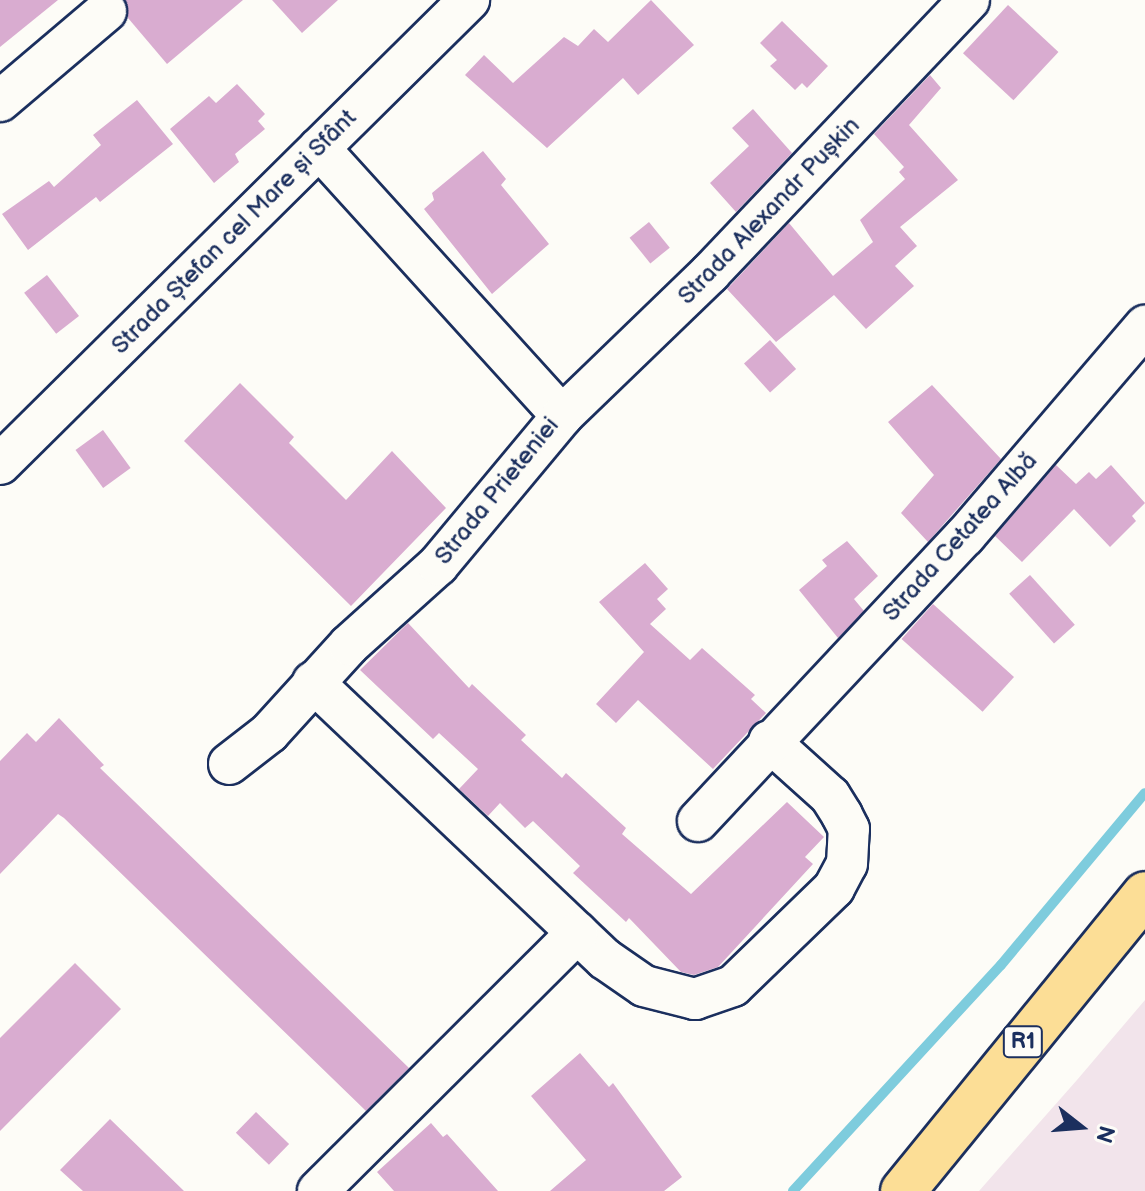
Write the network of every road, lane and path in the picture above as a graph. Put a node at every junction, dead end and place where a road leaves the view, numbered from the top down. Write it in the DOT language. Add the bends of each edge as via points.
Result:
graph roads {
  1 [pos="469,0"];
  2 [pos="969,0"];
  3 [pos="106,11"];
  4 [pos="0,101"];
  5 [pos="319,148"];
  6 [pos="1145,326"];
  7 [pos="562,416"];
  8 [pos="5,446"];
  9 [pos="313,682"];
  10 [pos="769,741"];
  11 [pos="229,764"];
  12 [pos="698,821"];
  13 [pos="1145,894"];
  14 [pos="577,933"];
  15 [pos="318,1191"];
  16 [pos="903,1191"];
  1 -- 5 [label="street, Strada Ștefan cel Mare și Sfânt"];
  2 -- 7 [label="street, Strada Alexandr Pușkin" via="710,273"];
  3 -- 4 [label="street"];
  5 -- 7 [label="street, Strada Prieteniei"];
  5 -- 8 [label="street, Strada Ștefan cel Mare și Sfânt"];
  6 -- 10 [label="street, Strada Cetatea Albă" via="965,536"];
  7 -- 9 [label="street, Strada Prieteniei" via="438,565"];
  9 -- 11 [label="street, Strada Prieteniei" via="269,733"];
  9 -- 14 [label="street"];
  10 -- 12 [label="street, Strada Cetatea Albă"];
  10 -- 14 [label="street" via="830,796 849,829 850,846 834,888 733,986 695,999 644,986"];
  13 -- 16 [label="highway, R1"];
  14 -- 15 [label="street"];
}
